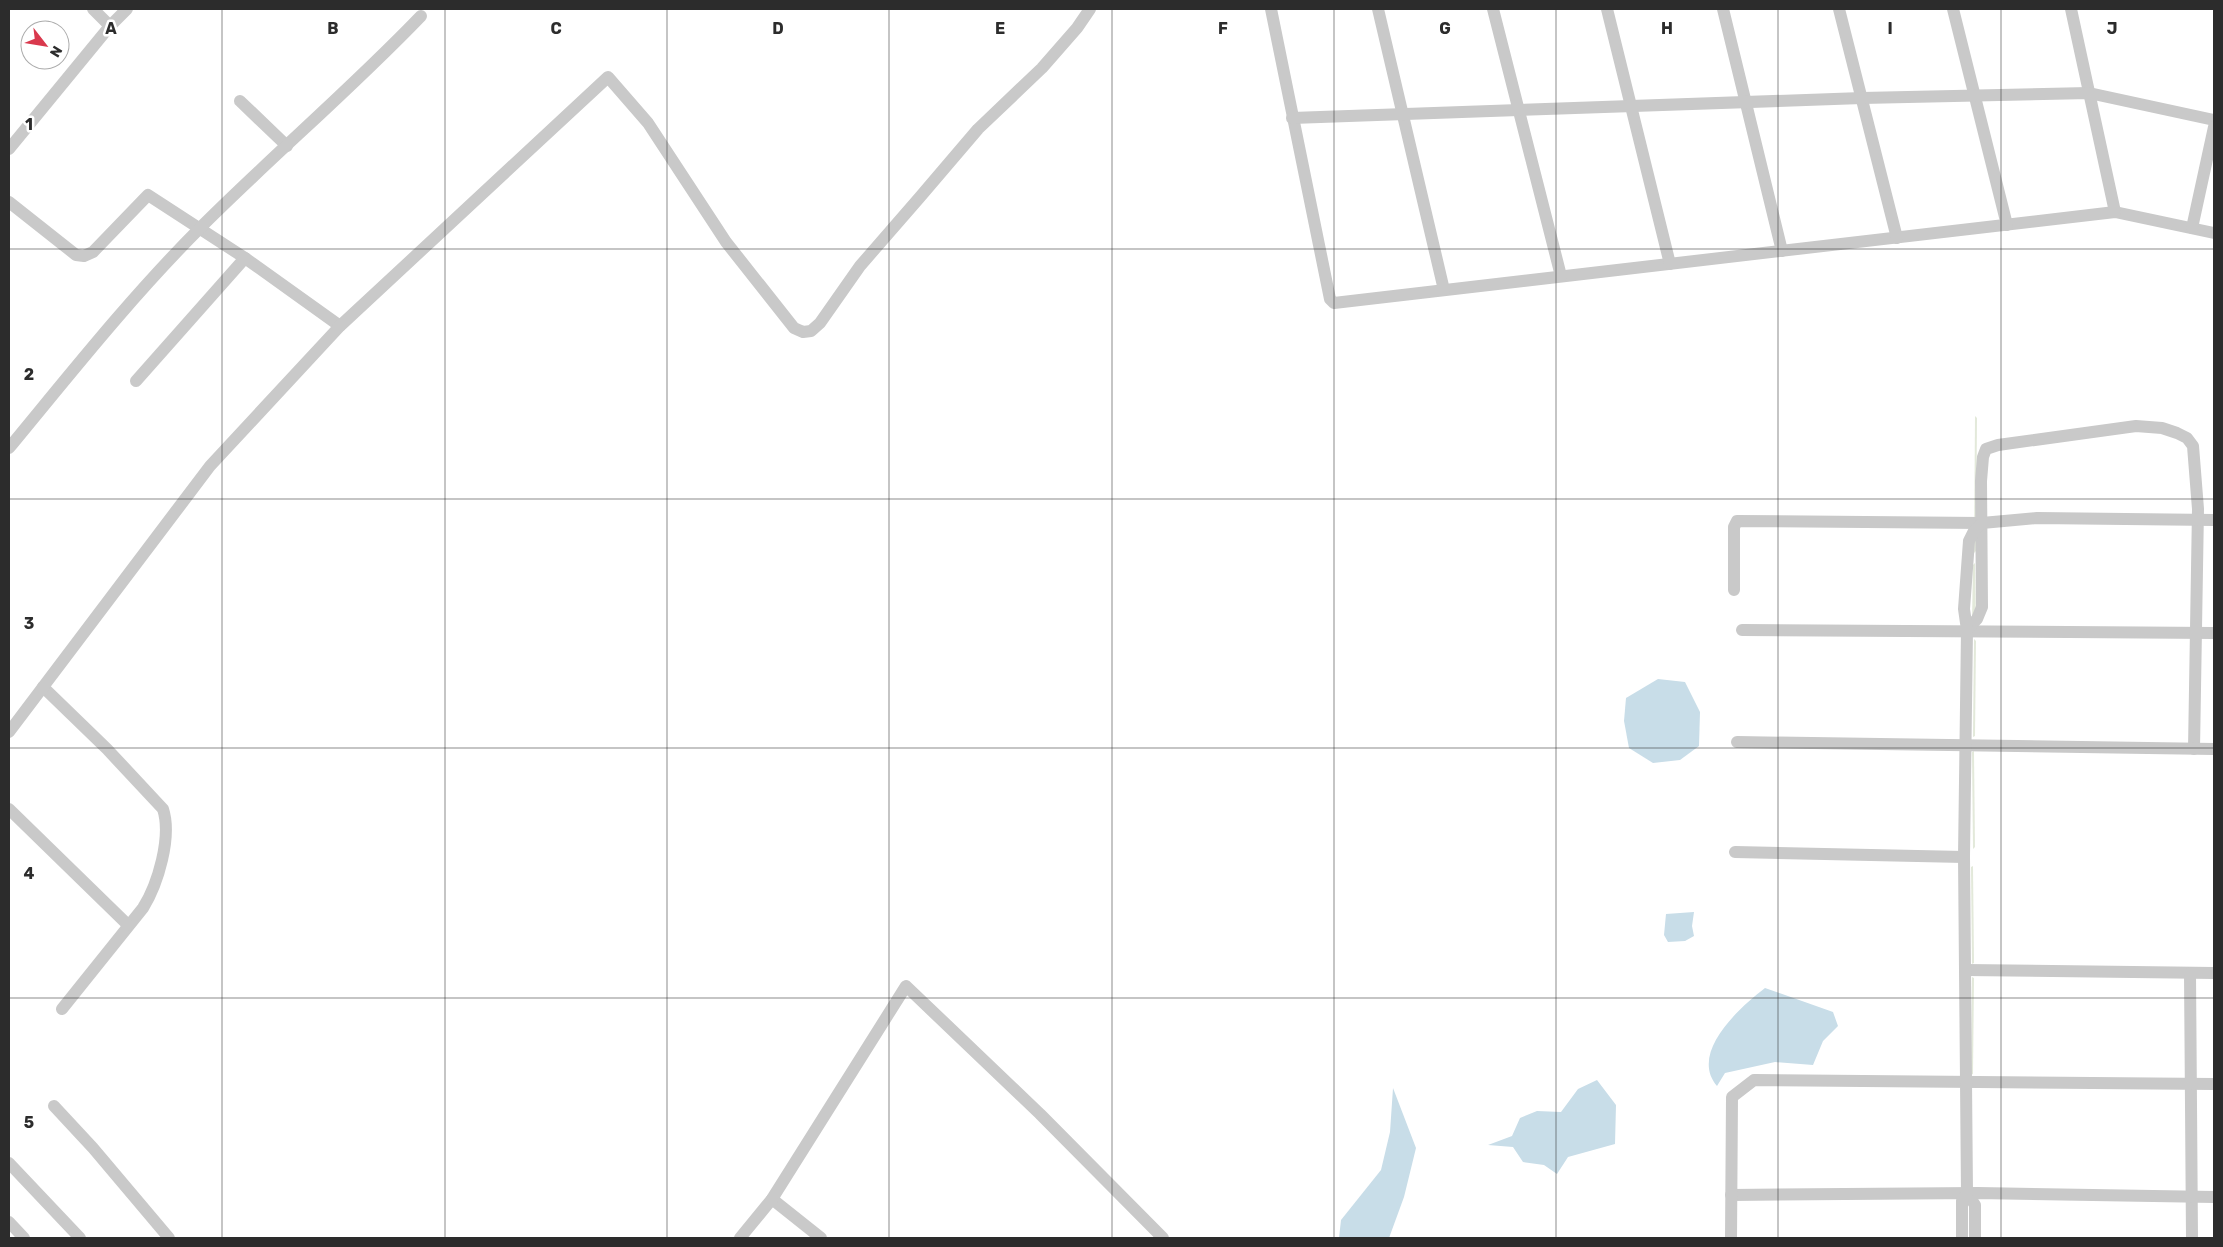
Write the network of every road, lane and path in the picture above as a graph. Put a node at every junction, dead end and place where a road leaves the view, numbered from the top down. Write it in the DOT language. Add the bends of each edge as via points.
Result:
graph roads {
  1 [pos="93,9"];
  2 [pos="127,9"];
  3 [pos="1090,9"];
  4 [pos="1271,9"];
  5 [pos="1378,9"];
  6 [pos="1493,9"];
  7 [pos="1607,9"];
  8 [pos="1723,9"];
  9 [pos="1839,9"];
  10 [pos="1953,9"];
  11 [pos="2071,9"];
  12 [pos="421,16"];
  13 [pos="110,26"];
  14 [pos="2090,93"];
  15 [pos="1974,95"];
  16 [pos="1862,98"];
  17 [pos="240,101"];
  18 [pos="1745,102"];
  19 [pos="1632,107"];
  20 [pos="1518,111"];
  21 [pos="1403,114"];
  22 [pos="1292,118"];
  23 [pos="2214,120"];
  24 [pos="2214,127"];
  25 [pos="287,146"];
  26 [pos="9,149"];
  27 [pos="9,202"];
  28 [pos="2115,212"];
  29 [pos="2007,225"];
  30 [pos="200,228"];
  31 [pos="2192,228"];
  32 [pos="2214,233"];
  33 [pos="1897,238"];
  34 [pos="1782,251"];
  35 [pos="245,258"];
  36 [pos="1670,264"];
  37 [pos="1560,276"];
  38 [pos="1444,290"];
  39 [pos="340,326"];
  40 [pos="136,381"];
  41 [pos="9,448"];
  42 [pos="2198,520"];
  43 [pos="2214,520"];
  44 [pos="1982,524"];
  45 [pos="1734,590"];
  46 [pos="1742,630"];
  47 [pos="1967,630"];
  48 [pos="2195,633"];
  49 [pos="2214,633"];
  50 [pos="43,687"];
  51 [pos="9,732"];
  52 [pos="1737,742"];
  53 [pos="1967,744"];
  54 [pos="2194,749"];
  55 [pos="2214,749"];
  56 [pos="9,808"];
  57 [pos="1735,852"];
  58 [pos="1964,857"];
  59 [pos="128,925"];
  60 [pos="1966,970"];
  61 [pos="2190,973"];
  62 [pos="2214,973"];
  63 [pos="62,1009"];
  64 [pos="1965,1082"];
  65 [pos="2190,1084"];
  66 [pos="2214,1084"];
  67 [pos="54,1106"];
  68 [pos="9,1163"];
  69 [pos="1967,1193"];
  70 [pos="1731,1195"];
  71 [pos="2191,1197"];
  72 [pos="2214,1197"];
  73 [pos="772,1200"];
  74 [pos="9,1222"];
  75 [pos="24,1238"];
  76 [pos="80,1238"];
  77 [pos="169,1238"];
  78 [pos="740,1238"];
  79 [pos="821,1238"];
  80 [pos="1163,1238"];
  81 [pos="1731,1238"];
  82 [pos="1962,1238"];
  83 [pos="1975,1238"];
  84 [pos="2192,1238"];
  1 -- 13 [label="street"];
  2 -- 13 [label="street"];
  3 -- 39 [label="street" via="1042,68 978,130 860,266 811,331 794,328 726,242 648,123 608,77"];
  4 -- 22 [label="street"];
  5 -- 21 [label="street"];
  6 -- 20 [label="street"];
  7 -- 19 [label="street"];
  8 -- 18 [label="street"];
  9 -- 16 [label="street"];
  10 -- 15 [label="street"];
  11 -- 14 [label="street"];
  12 -- 25 [label="street"];
  13 -- 26 [label="street"];
  14 -- 15 [label="street"];
  14 -- 23 [label="street"];
  14 -- 28 [label="street"];
  15 -- 16 [label="street"];
  15 -- 29 [label="street"];
  16 -- 18 [label="street"];
  16 -- 33 [label="street"];
  17 -- 25 [label="street"];
  18 -- 19 [label="street"];
  18 -- 34 [label="street"];
  19 -- 20 [label="street"];
  19 -- 36 [label="street"];
  20 -- 21 [label="street"];
  20 -- 37 [label="street"];
  21 -- 22 [label="street"];
  21 -- 38 [label="street"];
  22 -- 38 [label="street" via="1330,299 1340,304"];
  24 -- 31 [label="street"];
  25 -- 30 [label="street"];
  27 -- 30 [label="street" via="80,257 93,252 148,195"];
  28 -- 29 [label="street"];
  28 -- 31 [label="street"];
  29 -- 33 [label="street"];
  30 -- 35 [label="street"];
  30 -- 41 [label="street" via="123,309"];
  31 -- 32 [label="street"];
  33 -- 34 [label="street"];
  34 -- 36 [label="street"];
  35 -- 39 [label="street"];
  35 -- 40 [label="street"];
  36 -- 37 [label="street"];
  37 -- 38 [label="street"];
  39 -- 50 [label="street" via="210,466"];
  42 -- 43 [label="street"];
  42 -- 44 [label="street" via="2037,518"];
  42 -- 44 [label="street" via="2193,446 2177,433 2136,426 1986,449 1983,457"];
  42 -- 48 [label="street"];
  44 -- 45 [label="street" via="1737,521 1734,526"];
  44 -- 47 [label="street" via="1969,541 1964,609"];
  46 -- 47 [label="street"];
  47 -- 48 [label="street"];
  47 -- 53 [label="street"];
  48 -- 49 [label="street"];
  48 -- 54 [label="street"];
  50 -- 51 [label="street"];
  50 -- 59 [label="street" via="107,749 162,810 167,821 153,892"];
  52 -- 53 [label="street"];
  53 -- 54 [label="street"];
  53 -- 58 [label="street"];
  54 -- 55 [label="street"];
  56 -- 59 [label="street"];
  57 -- 58 [label="street"];
  58 -- 60 [label="street"];
  59 -- 63 [label="street"];
  60 -- 61 [label="street"];
  60 -- 64 [label="street"];
  61 -- 62 [label="street"];
  61 -- 65 [label="street"];
  64 -- 65 [label="street"];
  64 -- 69 [label="street"];
  64 -- 70 [label="street" via="1754,1080 1732,1097"];
  65 -- 66 [label="street"];
  65 -- 71 [label="street"];
  67 -- 77 [label="street"];
  68 -- 76 [label="street"];
  69 -- 70 [label="street"];
  69 -- 71 [label="street"];
  69 -- 82 [label="street" via="1962,1201"];
  69 -- 83 [label="street" via="1975,1205"];
  70 -- 81 [label="street"];
  71 -- 72 [label="street"];
  71 -- 84 [label="street"];
  73 -- 78 [label="street"];
  73 -- 79 [label="street"];
  73 -- 80 [label="street" via="906,986"];
  74 -- 75 [label="street"];
}
